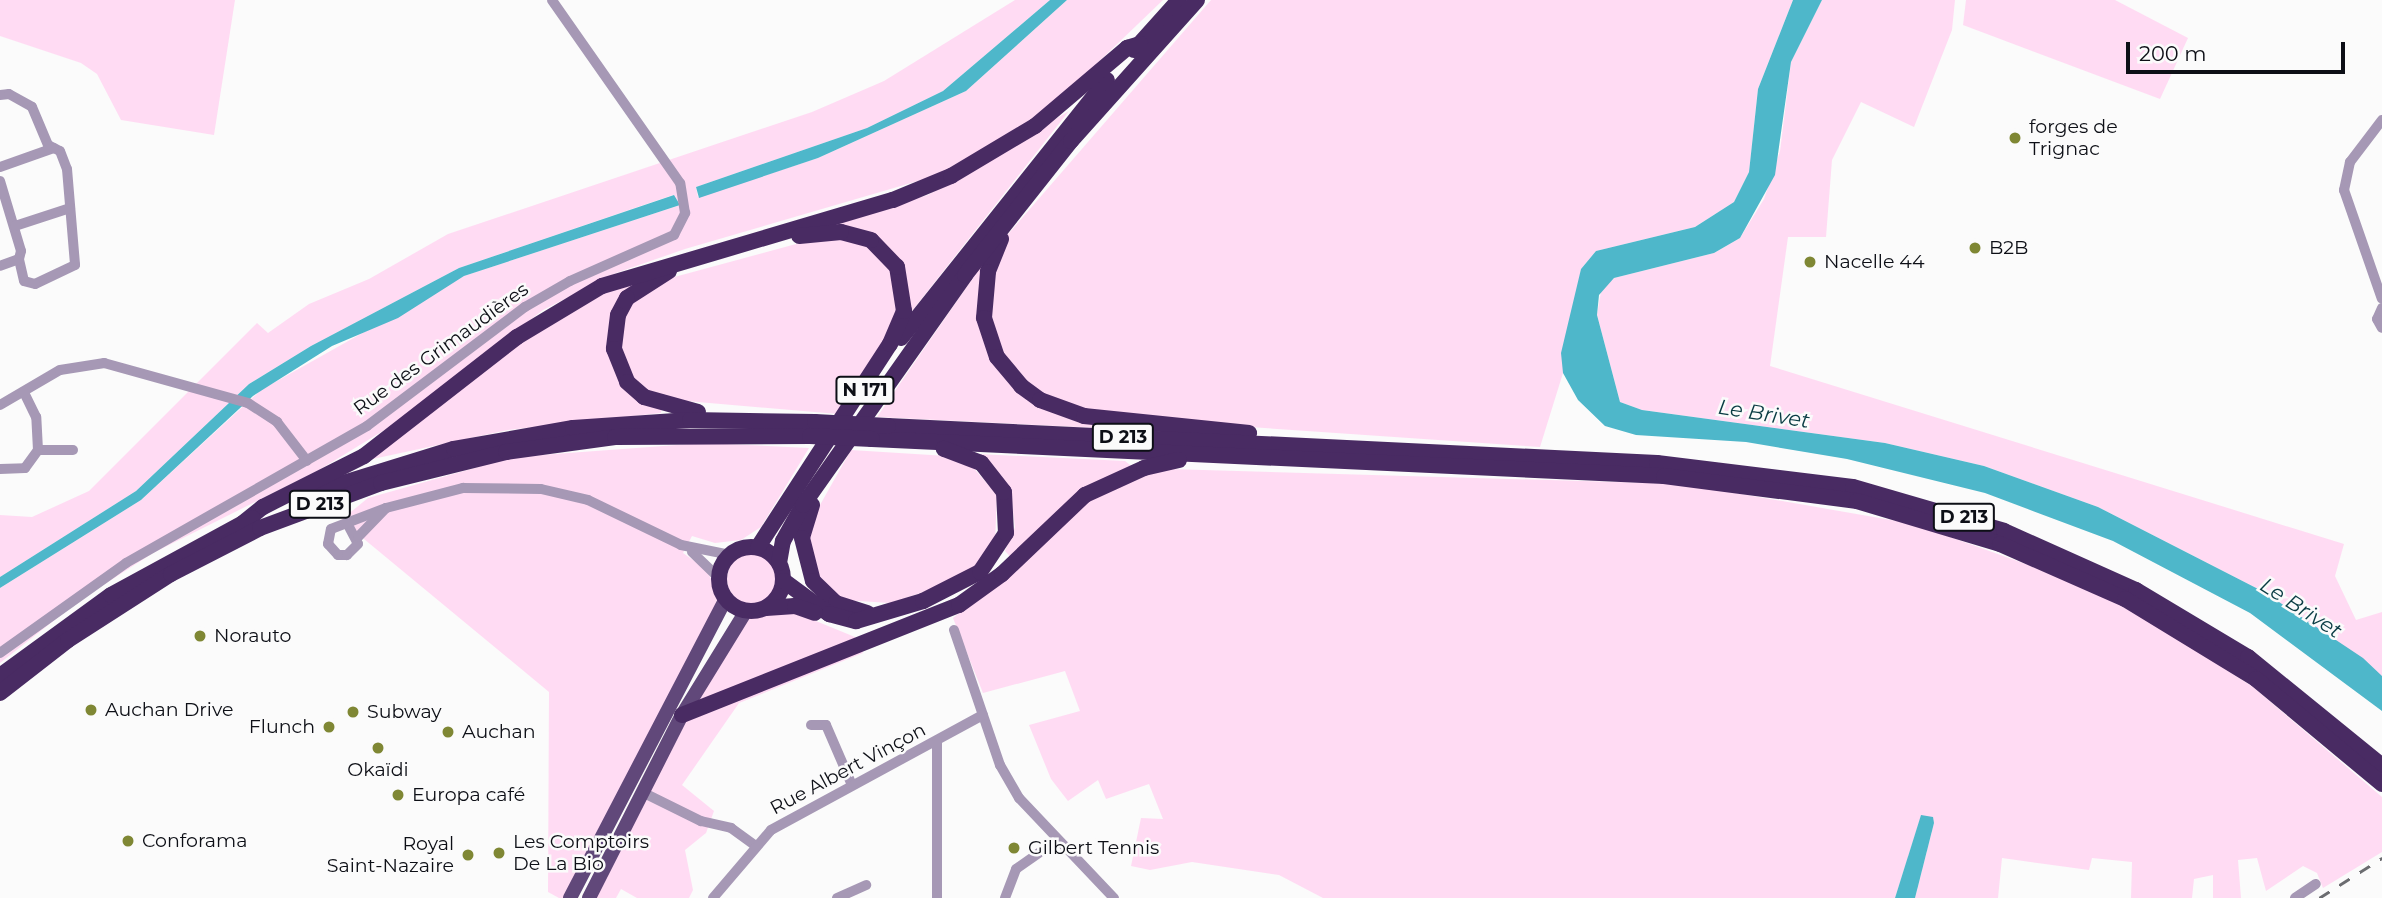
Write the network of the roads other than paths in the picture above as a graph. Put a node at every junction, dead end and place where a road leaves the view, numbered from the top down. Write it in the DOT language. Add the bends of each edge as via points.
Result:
graph roads {
  1 [pos="552,0"];
  2 [pos="1179,0"];
  3 [pos="1197,0"];
  4 [pos="1140,44"];
  5 [pos="0,95"];
  6 [pos="2382,120"];
  7 [pos="54,148"];
  8 [pos="0,167"];
  9 [pos="0,181"];
  10 [pos="3,198"];
  11 [pos="70,208"];
  12 [pos="1017,209"];
  13 [pos="15,226"];
  14 [pos="19,259"];
  15 [pos="0,267"];
  16 [pos="2382,299"];
  17 [pos="2382,308"];
  18 [pos="2382,328"];
  19 [pos="24,393"];
  20 [pos="0,405"];
  21 [pos="731,419"];
  22 [pos="813,429"];
  23 [pos="889,433"];
  24 [pos="1358,448"];
  25 [pos="38,450"];
  26 [pos="73,450"];
  27 [pos="840,451"];
  28 [pos="1229,456"];
  29 [pos="307,461"];
  30 [pos="0,469"];
  31 [pos="386,508"];
  32 [pos="785,512"];
  33 [pos="243,523"];
  34 [pos="348,525"];
  35 [pos="358,537"];
  36 [pos="681,545"];
  37 [pos="758,547"];
  38 [pos="730,555"];
  39 [pos="779,563"];
  40 [pos="719,578"];
  41 [pos="784,581"];
  42 [pos="726,598"];
  43 [pos="764,608"];
  44 [pos="746,611"];
  45 [pos="886,616"];
  46 [pos="912,624"];
  47 [pos="954,630"];
  48 [pos="0,653"];
  49 [pos="0,676"];
  50 [pos="0,692"];
  51 [pos="682,715"];
  52 [pos="983,715"];
  53 [pos="810,725"];
  54 [pos="937,741"];
  55 [pos="2382,766"];
  56 [pos="2382,783"];
  57 [pos="852,785"];
  58 [pos="642,792"];
  59 [pos="1056,841"];
  60 [pos="754,845"];
  61 [pos="2316,884"];
  62 [pos="866,885"];
  63 [pos="570,898"];
  64 [pos="589,898"];
  65 [pos="713,898"];
  66 [pos="837,898"];
  67 [pos="937,898"];
  68 [pos="1005,898"];
  69 [pos="1114,898"];
  70 [pos="2295,898"];
  1 -- 29 [label="street, Rue des Grimaudières" via="671,169 685,204 680,226 666,242 563,288 367,426"];
  2 -- 4 [label="highway, N 171"];
  3 -- 12 [label="highway, N 171"];
  4 -- 32 [label="highway, N 171" via="1045,152 912,322"];
  4 -- 33 [label="highway" via="1127,48 1035,126 951,176 884,203 602,286 517,337 364,456 263,507"];
  5 -- 7 [label="street" via="9,94 32,107"];
  6 -- 16 [label="street" via="2350,162 2344,190"];
  7 -- 8 [label="street"];
  7 -- 11 [label="street" via="67,169"];
  9 -- 10 [label="street"];
  10 -- 13 [label="street"];
  11 -- 13 [label="street"];
  11 -- 14 [label="street" via="73,270 29,284"];
  12 -- 24 [label="highway" via="990,263 984,318 997,357 1033,395 1100,419 1345,442"];
  12 -- 27 [label="highway, N 171"];
  13 -- 14 [label="street"];
  14 -- 15 [label="street"];
  17 -- 18 [label="street" via="2377,319"];
  19 -- 20 [label="street"];
  19 -- 25 [label="street" via="36,417"];
  19 -- 29 [label="street" via="60,370 96,362 248,403 277,422"];
  21 -- 22 [label="highway, D 213"];
  21 -- 32 [label="highway" via="661,405 627,382 614,349 618,315 627,298 666,272 813,233 851,233 879,245 903,280 901,321 814,455"];
  21 -- 33 [label="highway, D 213" via="612,424 496,440 364,475"];
  22 -- 23 [label="highway, bridge"];
  22 -- 23 [label="highway, D 213, bridge" via="872,439"];
  22 -- 50 [label="highway, D 213" via="615,437 506,452 381,483 260,528 170,574 68,640"];
  23 -- 24 [label="highway, D 213"];
  23 -- 28 [label="highway, D 213"];
  23 -- 45 [label="highway" via="953,450 981,464 1004,492 1008,524 1000,550 980,572"];
  24 -- 55 [label="highway, D 213" via="1721,467 1823,482 1929,506 2054,551 2171,609 2285,684"];
  25 -- 26 [label="street"];
  25 -- 30 [label="street" via="25,468"];
  27 -- 39 [label="highway, N 171" via="785,535"];
  27 -- 45 [label="highway" via="805,521 805,561 813,581 836,603"];
  28 -- 46 [label="highway" via="1219,461 1171,460 1085,495 989,585"];
  28 -- 56 [label="highway, D 213" via="1717,480 1829,495 1926,519 2071,573 2175,626 2283,699"];
  29 -- 48 [label="street, Rue des Grimaudières" via="126,563"];
  31 -- 34 [label="street"];
  31 -- 35 [label="street"];
  31 -- 36 [label="street" via="463,488 541,489 588,500"];
  32 -- 37 [label="highway, N 171"];
  33 -- 49 [label="highway, D 213" via="111,595"];
  34 -- 35 [label="street"];
  34 -- 35 [label="street" via="330,532 331,550 347,555"];
  36 -- 38 [label="street"];
  36 -- 40 [label="street"];
  37 -- 38 [label="highway"];
  37 -- 39 [label="highway"];
  38 -- 40 [label="highway"];
  39 -- 41 [label="highway"];
  40 -- 42 [label="highway"];
  41 -- 43 [label="highway" via="778,598"];
  41 -- 45 [label="highway" via="816,607 846,621"];
  42 -- 44 [label="highway"];
  42 -- 63 [label="main road"];
  43 -- 44 [label="highway"];
  43 -- 46 [label="highway" via="795,606 856,629"];
  44 -- 51 [label="main road"];
  46 -- 51 [label="highway"];
  47 -- 52 [label="street"];
  51 -- 58 [label="main road"];
  52 -- 54 [label="street, Rue Albert Vinçon"];
  52 -- 59 [label="street" via="1019,798"];
  53 -- 57 [label="street" via="826,725 830,730"];
  54 -- 57 [label="street, Rue Albert Vinçon"];
  54 -- 67 [label="street"];
  57 -- 60 [label="street, Rue Albert Vinçon" via="771,830"];
  58 -- 60 [label="street" via="701,821 731,828"];
  58 -- 64 [label="main road"];
  59 -- 68 [label="street" via="1016,869"];
  59 -- 69 [label="street"];
  60 -- 65 [label="street, Rue Albert Vinçon"];
  61 -- 70 [label="street"];
  62 -- 66 [label="street"];
}
